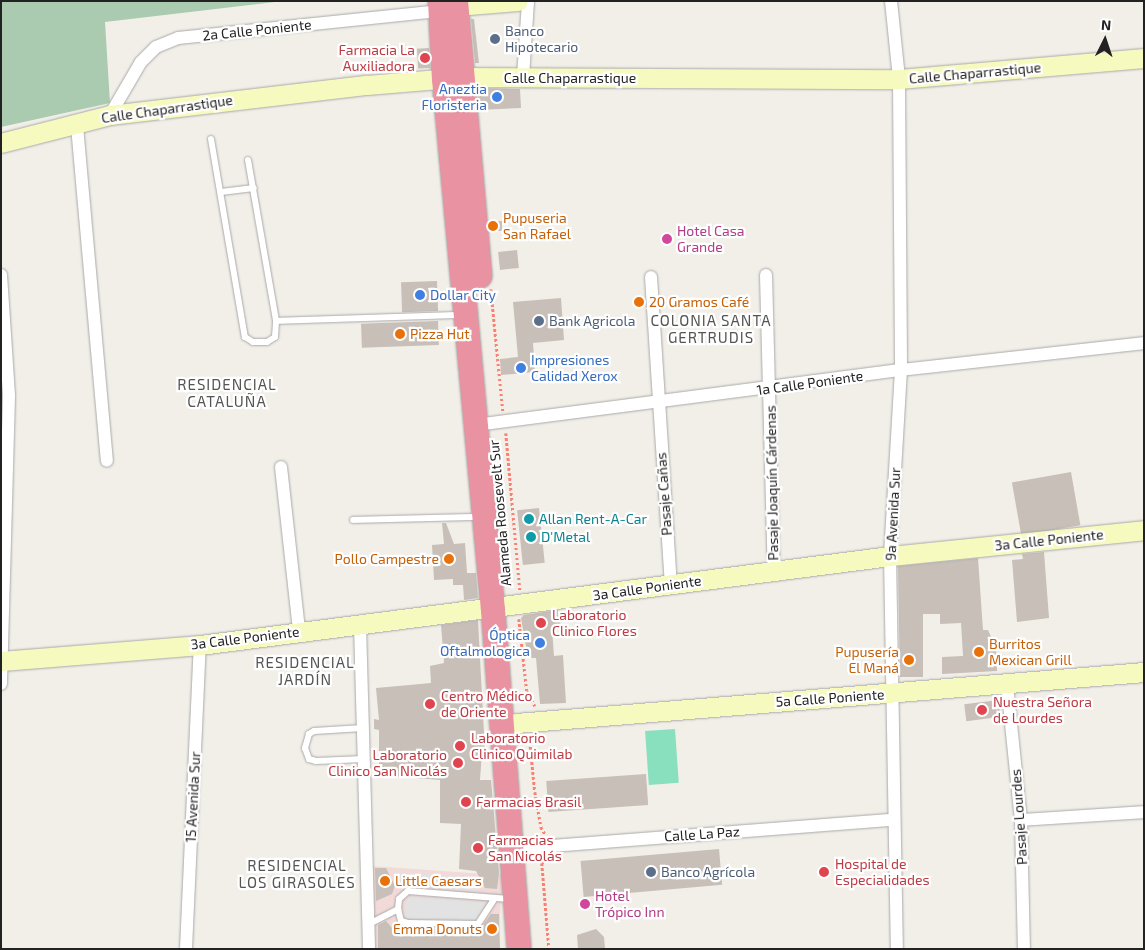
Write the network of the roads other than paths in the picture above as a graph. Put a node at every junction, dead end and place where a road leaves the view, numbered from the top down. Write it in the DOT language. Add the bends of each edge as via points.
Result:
graph roads {
  1 [pos="518,1"];
  2 [pos="528,1"];
  3 [pos="892,1"];
  4 [pos="447,6"];
  5 [pos="1144,58"];
  6 [pos="523,77"];
  7 [pos="454,78"];
  8 [pos="899,79"];
  9 [pos="110,115"];
  10 [pos="77,126"];
  11 [pos="211,139"];
  12 [pos="1,143"];
  13 [pos="248,160"];
  14 [pos="254,188"];
  15 [pos="221,192"];
  16 [pos="766,275"];
  17 [pos="651,277"];
  18 [pos="2,283"];
  19 [pos="467,317"];
  20 [pos="276,321"];
  21 [pos="1144,343"];
  22 [pos="901,370"];
  23 [pos="769,389"];
  24 [pos="658,403"];
  25 [pos="491,423"];
  26 [pos="107,461"];
  27 [pos="281,468"];
  28 [pos="4,480"];
  29 [pos="353,520"];
  30 [pos="485,520"];
  31 [pos="1144,530"];
  32 [pos="890,556"];
  33 [pos="774,572"];
  34 [pos="671,584"];
  35 [pos="509,607"];
  36 [pos="360,625"];
  37 [pos="298,631"];
  38 [pos="200,645"];
  39 [pos="2,661"];
  40 [pos="1144,672"];
  41 [pos="1,684"];
  42 [pos="1006,685"];
  43 [pos="890,694"];
  44 [pos="516,722"];
  45 [pos="363,728"];
  46 [pos="364,759"];
  47 [pos="1144,812"];
  48 [pos="893,820"];
  49 [pos="1021,820"];
  50 [pos="519,849"];
  51 [pos="505,899"];
  52 [pos="398,910"];
  53 [pos="369,924"];
  54 [pos="186,949"];
  55 [pos="369,949"];
  56 [pos="519,949"];
  57 [pos="535,949"];
  58 [pos="897,949"];
  59 [pos="1024,949"];
  1 -- 4 [label="street, 2a Calle Poniente"];
  2 -- 6 [label="street"];
  3 -- 8 [label="street, 9a Avenida Sur"];
  4 -- 7 [label="highway"];
  4 -- 9 [label="street, 2a Calle Poniente" via="178,38 156,47 141,62"];
  5 -- 8 [label="street, Calle Chaparrastique"];
  6 -- 7 [label="street, Calle Chaparrastique"];
  6 -- 8 [label="street, Calle Chaparrastique"];
  7 -- 9 [label="street, Calle Chaparrastique"];
  7 -- 19 [label="highway, Alameda Roosevelt Sur"];
  7 -- 25 [label="highway, Alameda Roosevelt Sur"];
  8 -- 22 [label="street, 9a Avenida Sur"];
  9 -- 10 [label="street, Calle Chaparrastique"];
  10 -- 12 [label="street, Calle Chaparrastique"];
  10 -- 26 [label="street"];
  11 -- 15 [label="lane"];
  13 -- 14 [label="lane"];
  14 -- 15 [label="lane"];
  14 -- 20 [label="lane"];
  15 -- 20 [label="lane" via="245,337 253,342 267,342 275,337"];
  16 -- 23 [label="street, Pasaje Joaquín Cárdenas"];
  17 -- 24 [label="street, Pasaje Cañas"];
  18 -- 28 [label="street" via="9,396"];
  19 -- 20 [label="lane"];
  19 -- 25 [label="highway, Alameda Roosevelt Sur"];
  21 -- 22 [label="street, 1a Calle Poniente"];
  22 -- 23 [label="street, 1a Calle Poniente"];
  22 -- 32 [label="street, 9a Avenida Sur"];
  23 -- 24 [label="street, 1a Calle Poniente"];
  23 -- 33 [label="street, Pasaje Joaquín Cárdenas"];
  24 -- 25 [label="street, 1a Calle Poniente"];
  24 -- 34 [label="street, Pasaje Cañas"];
  25 -- 30 [label="highway, Alameda Roosevelt Sur"];
  25 -- 35 [label="highway, Alameda Roosevelt Sur"];
  27 -- 37 [label="street"];
  28 -- 39 [label="street"];
  29 -- 30 [label="lane"];
  30 -- 35 [label="highway, Alameda Roosevelt Sur"];
  31 -- 32 [label="street, 3a Calle Poniente"];
  32 -- 33 [label="street, 3a Calle Poniente"];
  32 -- 43 [label="street, 9a Avenida Sur"];
  33 -- 34 [label="street, 3a Calle Poniente"];
  34 -- 35 [label="street, 3a Calle Poniente"];
  35 -- 36 [label="street, 3a Calle Poniente"];
  35 -- 44 [label="highway, Alameda Roosevelt Sur"];
  35 -- 50 [label="highway, Alameda Roosevelt Sur"];
  36 -- 37 [label="street, 3a Calle Poniente"];
  36 -- 45 [label="street"];
  37 -- 38 [label="street, 3a Calle Poniente"];
  38 -- 39 [label="street, 3a Calle Poniente"];
  38 -- 54 [label="street, 15 Avenida Sur"];
  39 -- 41 [label="street"];
  40 -- 42 [label="street, 5a Calle Poniente"];
  42 -- 43 [label="street, 5a Calle Poniente"];
  42 -- 49 [label="street, Pasaje Lourdes"];
  43 -- 44 [label="street, 5a Calle Poniente" via="541,725"];
  43 -- 48 [label="street, 9a Avenida Sur"];
  44 -- 50 [label="highway, Alameda Roosevelt Sur"];
  45 -- 46 [label="street"];
  45 -- 46 [label="lane" via="314,732 309,734 305,748 309,760 316,762"];
  46 -- 53 [label="street"];
  47 -- 49 [label="street"];
  48 -- 50 [label="street, Calle La Paz" via="556,850"];
  48 -- 58 [label="street, 9a Avenida Sur"];
  49 -- 59 [label="street, Pasaje Lourdes"];
  50 -- 51 [label="highway, Alameda Roosevelt Sur"];
  50 -- 57 [label="highway, Alameda Roosevelt Sur"];
  51 -- 52 [label="lane" via="408,891 398,899"];
  51 -- 52 [label="lane" via="478,924 408,923 401,921"];
  51 -- 56 [label="highway, Alameda Roosevelt Sur"];
  52 -- 53 [label="lane"];
  53 -- 55 [label="street"];
}
